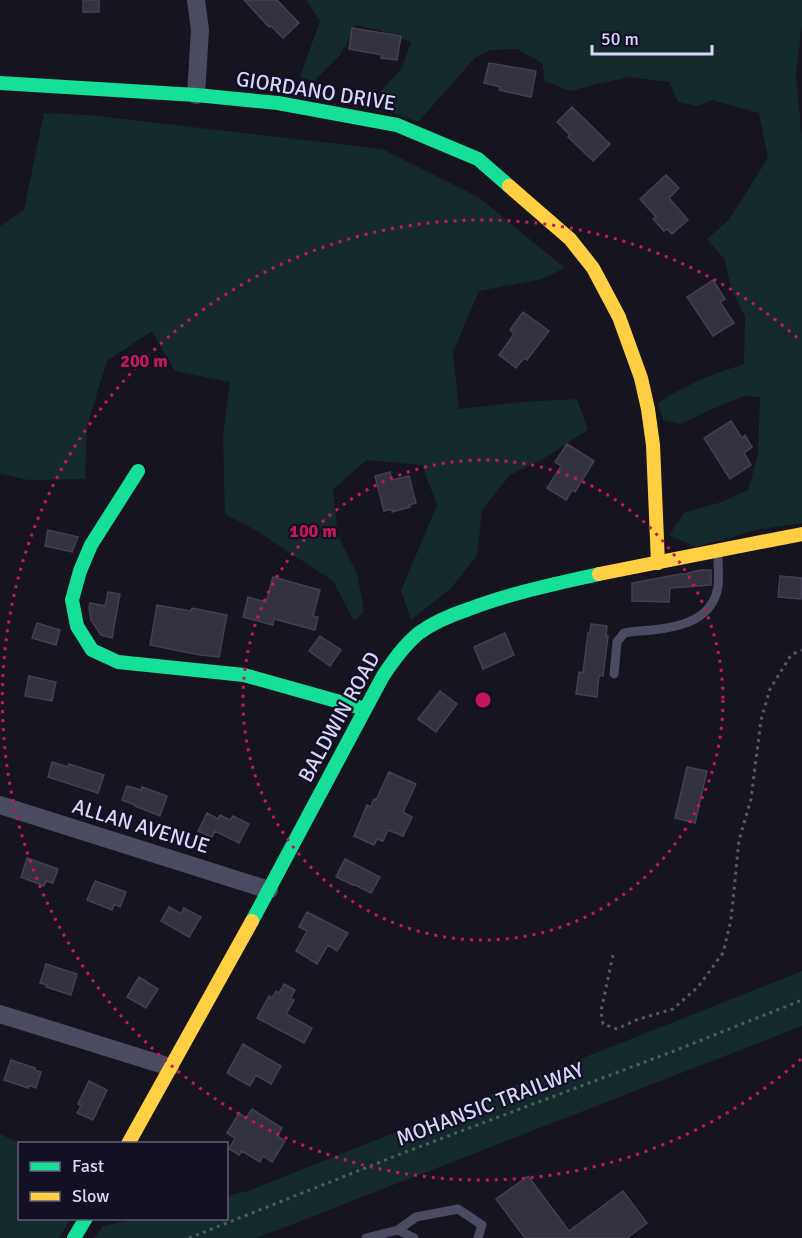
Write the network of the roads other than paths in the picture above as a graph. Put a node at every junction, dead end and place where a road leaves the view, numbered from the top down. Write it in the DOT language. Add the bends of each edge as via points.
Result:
graph roads {
  1 [pos="196,0"];
  2 [pos="0,83"];
  3 [pos="196,95"];
  4 [pos="138,471"];
  5 [pos="802,534"];
  6 [pos="718,551"];
  7 [pos="658,563"];
  8 [pos="614,674"];
  9 [pos="365,710"];
  10 [pos="0,806"];
  11 [pos="269,890"];
  12 [pos="0,1014"];
  13 [pos="170,1067"];
  14 [pos="129,1142"];
  15 [pos="85,1220"];
  16 [pos="398,1230"];
  17 [pos="74,1238"];
  18 [pos="366,1238"];
  19 [pos="414,1238"];
  20 [pos="478,1238"];
  1 -- 3 [label="street" via="201,30"];
  2 -- 3 [label="street, GIORDANO DRIVE"];
  3 -- 7 [label="street, GIORDANO DRIVE" via="278,103 397,125 478,159 570,239 593,268 619,317 641,378 653,445"];
  4 -- 9 [label="street" via="92,545 72,600 77,626 92,650 118,662 244,675"];
  5 -- 6 [label="street, BALDWIN ROAD"];
  6 -- 7 [label="street, BALDWIN ROAD"];
  6 -- 8 [label="lane" via="717,587 705,613 675,627 624,633 617,642"];
  7 -- 9 [label="street, BALDWIN ROAD" via="521,592 483,603 425,629 397,654"];
  9 -- 11 [label="street, BALDWIN ROAD"];
  10 -- 11 [label="street, ALLAN AVENUE"];
  11 -- 13 [label="street, BALDWIN ROAD"];
  12 -- 13 [label="street"];
  13 -- 14 [label="street, BALDWIN ROAD"];
  15 -- 17 [label="street"];
  16 -- 18 [label="lane"];
  16 -- 19 [label="lane"];
  16 -- 20 [label="lane" via="416,1217 458,1209 482,1225"];
}
